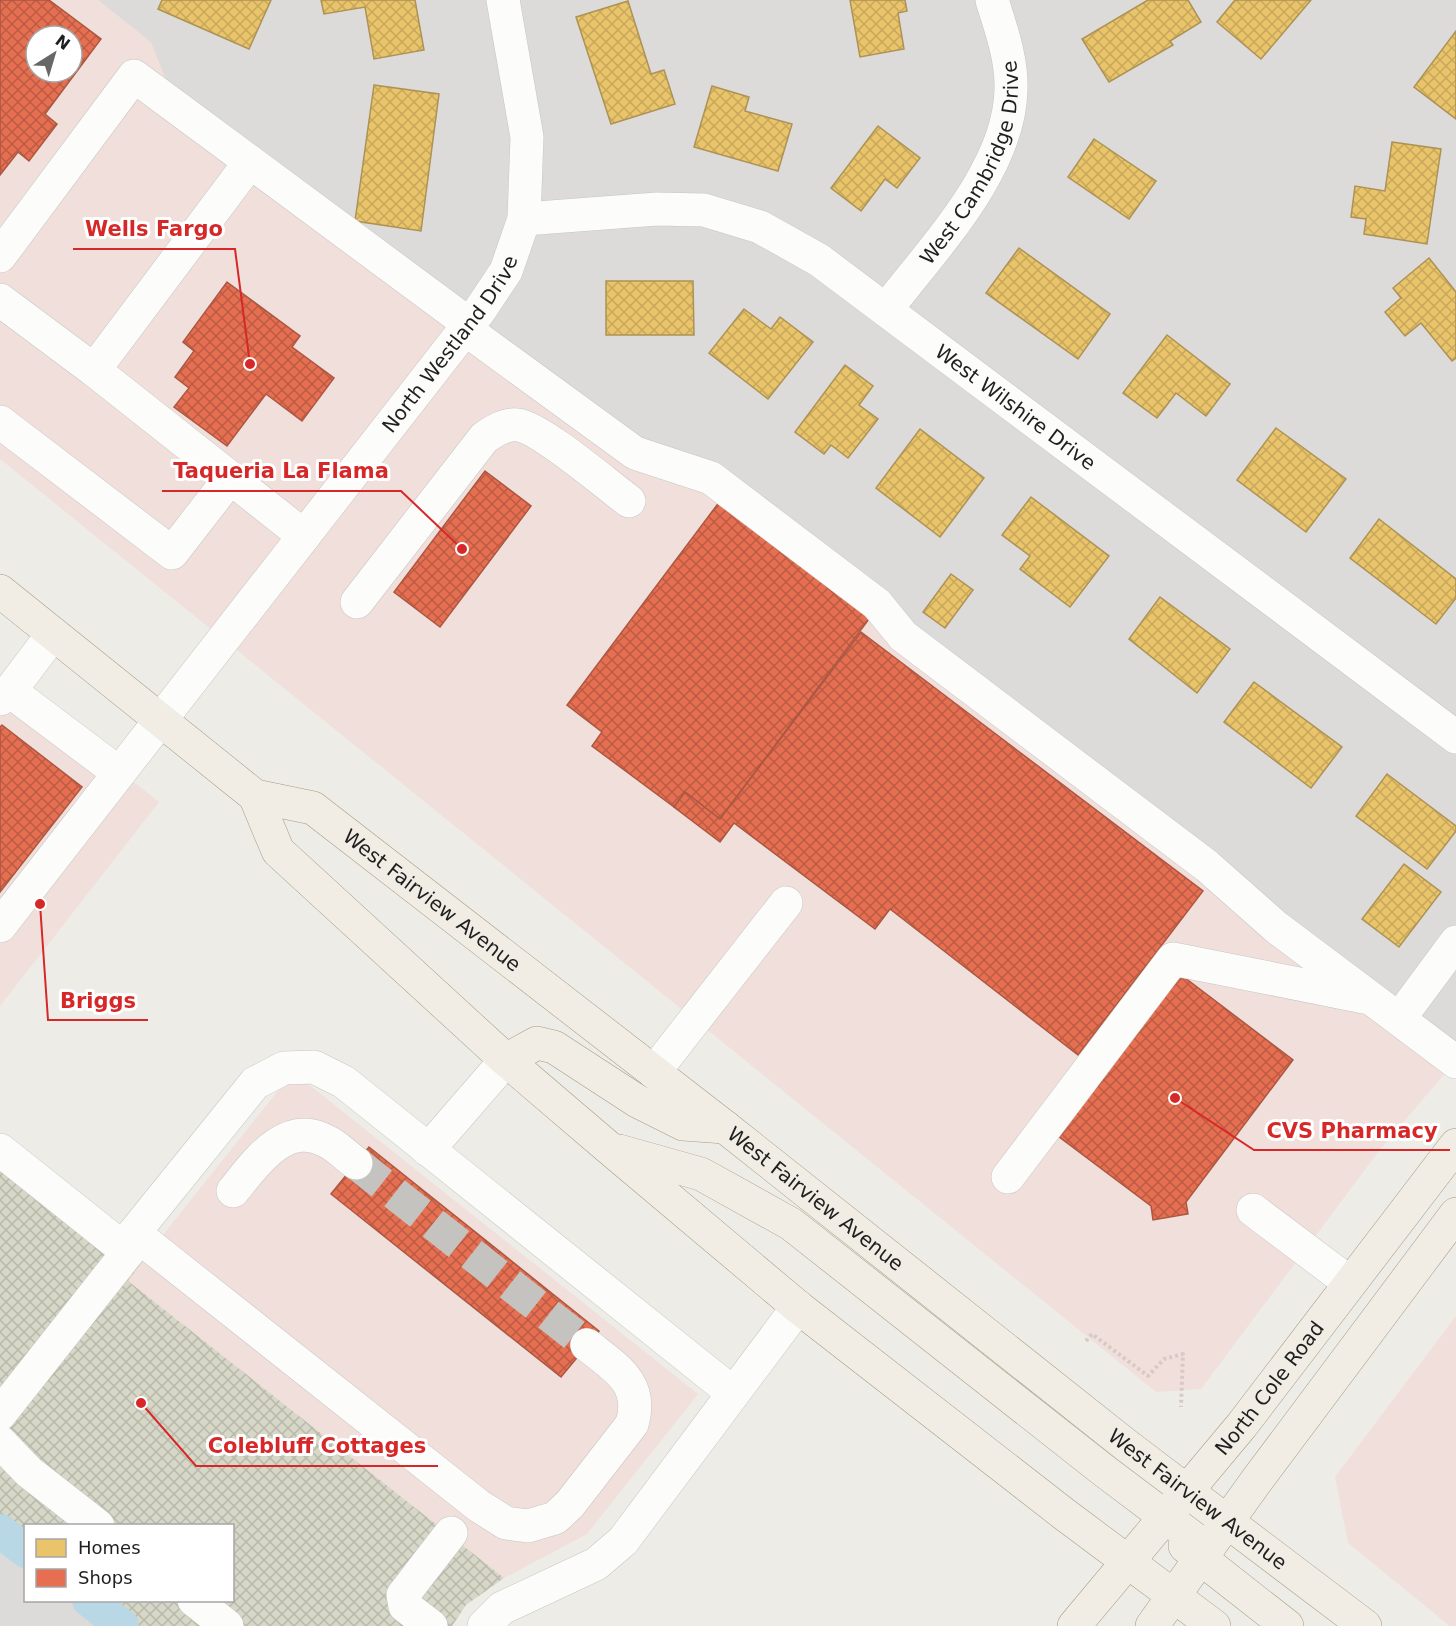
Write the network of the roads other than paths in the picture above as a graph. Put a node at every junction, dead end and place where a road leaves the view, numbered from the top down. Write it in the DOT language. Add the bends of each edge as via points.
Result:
graph roads {
  1 [pos="503,0"];
  2 [pos="992,0"];
  3 [pos="250,162"];
  4 [pos="524,219"];
  5 [pos="0,256"];
  6 [pos="0,300"];
  7 [pos="886,310"];
  8 [pos="467,327"];
  9 [pos="94,370"];
  10 [pos="0,422"];
  11 [pos="230,478"];
  12 [pos="629,501"];
  13 [pos="304,536"];
  14 [pos="0,591"];
  15 [pos="357,602"];
  16 [pos="53,634"];
  17 [pos="5,695"];
  18 [pos="160,721"];
  19 [pos="1456,737"];
  20 [pos="119,773"];
  21 [pos="255,796"];
  22 [pos="786,903"];
  23 [pos="0,926"];
  24 [pos="1456,942"];
  25 [pos="1372,999"];
  26 [pos="1399,1019"];
  27 [pos="506,1060"];
  28 [pos="1456,1062"];
  29 [pos="654,1072"];
  30 [pos="725,1127"];
  31 [pos="1456,1145"];
  32 [pos="609,1148"];
  33 [pos="428,1149"];
  34 [pos="0,1150"];
  35 [pos="356,1163"];
  36 [pos="1008,1177"];
  37 [pos="233,1191"];
  38 [pos="1252,1210"];
  39 [pos="1451,1232"];
  40 [pos="131,1243"];
  41 [pos="1350,1283"];
  42 [pos="798,1307"];
  43 [pos="587,1345"];
  44 [pos="733,1393"];
  45 [pos="0,1414"];
  46 [pos="0,1442"];
  47 [pos="1187,1491"];
  48 [pos="1162,1521"];
  49 [pos="1228,1521"];
  50 [pos="95,1524"];
  51 [pos="451,1533"];
  52 [pos="1204,1554"];
  53 [pos="1128,1562"];
  54 [pos="1174,1596"];
  55 [pos="197,1602"];
  56 [pos="227,1626"];
  57 [pos="431,1626"];
  58 [pos="484,1626"];
  59 [pos="1074,1626"];
  60 [pos="1152,1626"];
  61 [pos="1214,1626"];
  62 [pos="1287,1626"];
  63 [pos="1365,1626"];
  1 -- 4 [label="street, North Westland Drive" via="527,137"];
  2 -- 7 [label="street, West Cambridge Drive" via="1005,42 1011,90 1002,137 985,180"];
  3 -- 5 [label="street" via="134,76"];
  3 -- 8 [label="street"];
  3 -- 9 [label="street"];
  4 -- 7 [label="street, West Wilshire Drive" via="657,209 704,210 760,227 819,260"];
  4 -- 8 [label="street, North Westland Drive" via="506,271"];
  6 -- 9 [label="street"];
  7 -- 19 [label="street, West Wilshire Drive"];
  8 -- 13 [label="street, North Westland Drive"];
  8 -- 25 [label="street" via="635,453 711,478 877,604 903,636 1207,866 1276,927"];
  9 -- 11 [label="street"];
  10 -- 11 [label="street" via="172,553"];
  11 -- 13 [label="street"];
  12 -- 15 [label="street" via="536,432 518,425 501,428 484,438"];
  13 -- 18 [label="street, North Westland Drive"];
  14 -- 16 [label="main road, West Fairview Avenue"];
  16 -- 17 [label="street"];
  16 -- 18 [label="main road, West Fairview Avenue"];
  17 -- 20 [label="street"];
  18 -- 20 [label="street, North Westland Drive"];
  18 -- 21 [label="main road, West Fairview Avenue"];
  20 -- 23 [label="street, North Westland Drive"];
  21 -- 27 [label="main road, West Fairview Avenue" via="278,851"];
  21 -- 29 [label="main road, West Fairview Avenue" via="313,808"];
  22 -- 29 [label="street"];
  24 -- 26 [label="street"];
  25 -- 26 [label="street"];
  25 -- 36 [label="street" via="1173,959"];
  26 -- 28 [label="street"];
  27 -- 30 [label="main road" via="537,1043 554,1047 637,1101 683,1124"];
  27 -- 32 [label="main road, West Fairview Avenue"];
  27 -- 33 [label="street"];
  29 -- 30 [label="main road, West Fairview Avenue"];
  30 -- 47 [label="main road, West Fairview Avenue"];
  31 -- 41 [label="main road, North Cole Road"];
  32 -- 42 [label="main road, West Fairview Avenue"];
  32 -- 48 [label="main road" via="701,1174 791,1224"];
  33 -- 40 [label="street" via="344,1082 314,1067 284,1068 255,1083"];
  33 -- 44 [label="street"];
  34 -- 40 [label="street"];
  35 -- 37 [label="street" via="327,1141 311,1135 286,1138 268,1148"];
  38 -- 41 [label="street"];
  39 -- 49 [label="main road"];
  40 -- 43 [label="street" via="506,1523 528,1526 555,1518 632,1424 636,1410 629,1382"];
  40 -- 45 [label="street"];
  41 -- 47 [label="main road, North Cole Road"];
  42 -- 44 [label="street"];
  42 -- 53 [label="main road, West Fairview Avenue"];
  44 -- 58 [label="street" via="623,1541 596,1564 502,1608"];
  46 -- 50 [label="street" via="29,1472"];
  47 -- 48 [label="main road, North Cole Road"];
  47 -- 49 [label="main road, West Fairview Avenue"];
  48 -- 52 [label="main road"];
  48 -- 53 [label="main road, North Cole Road"];
  49 -- 52 [label="main road"];
  49 -- 63 [label="main road, West Fairview Avenue"];
  51 -- 57 [label="street" via="403,1595 405,1606"];
  52 -- 54 [label="main road"];
  52 -- 62 [label="main road"];
  53 -- 54 [label="main road, West Fairview Avenue"];
  53 -- 59 [label="main road, North Cole Road"];
  54 -- 60 [label="main road"];
  54 -- 61 [label="main road, West Fairview Avenue"];
  55 -- 56 [label="street"];
}
